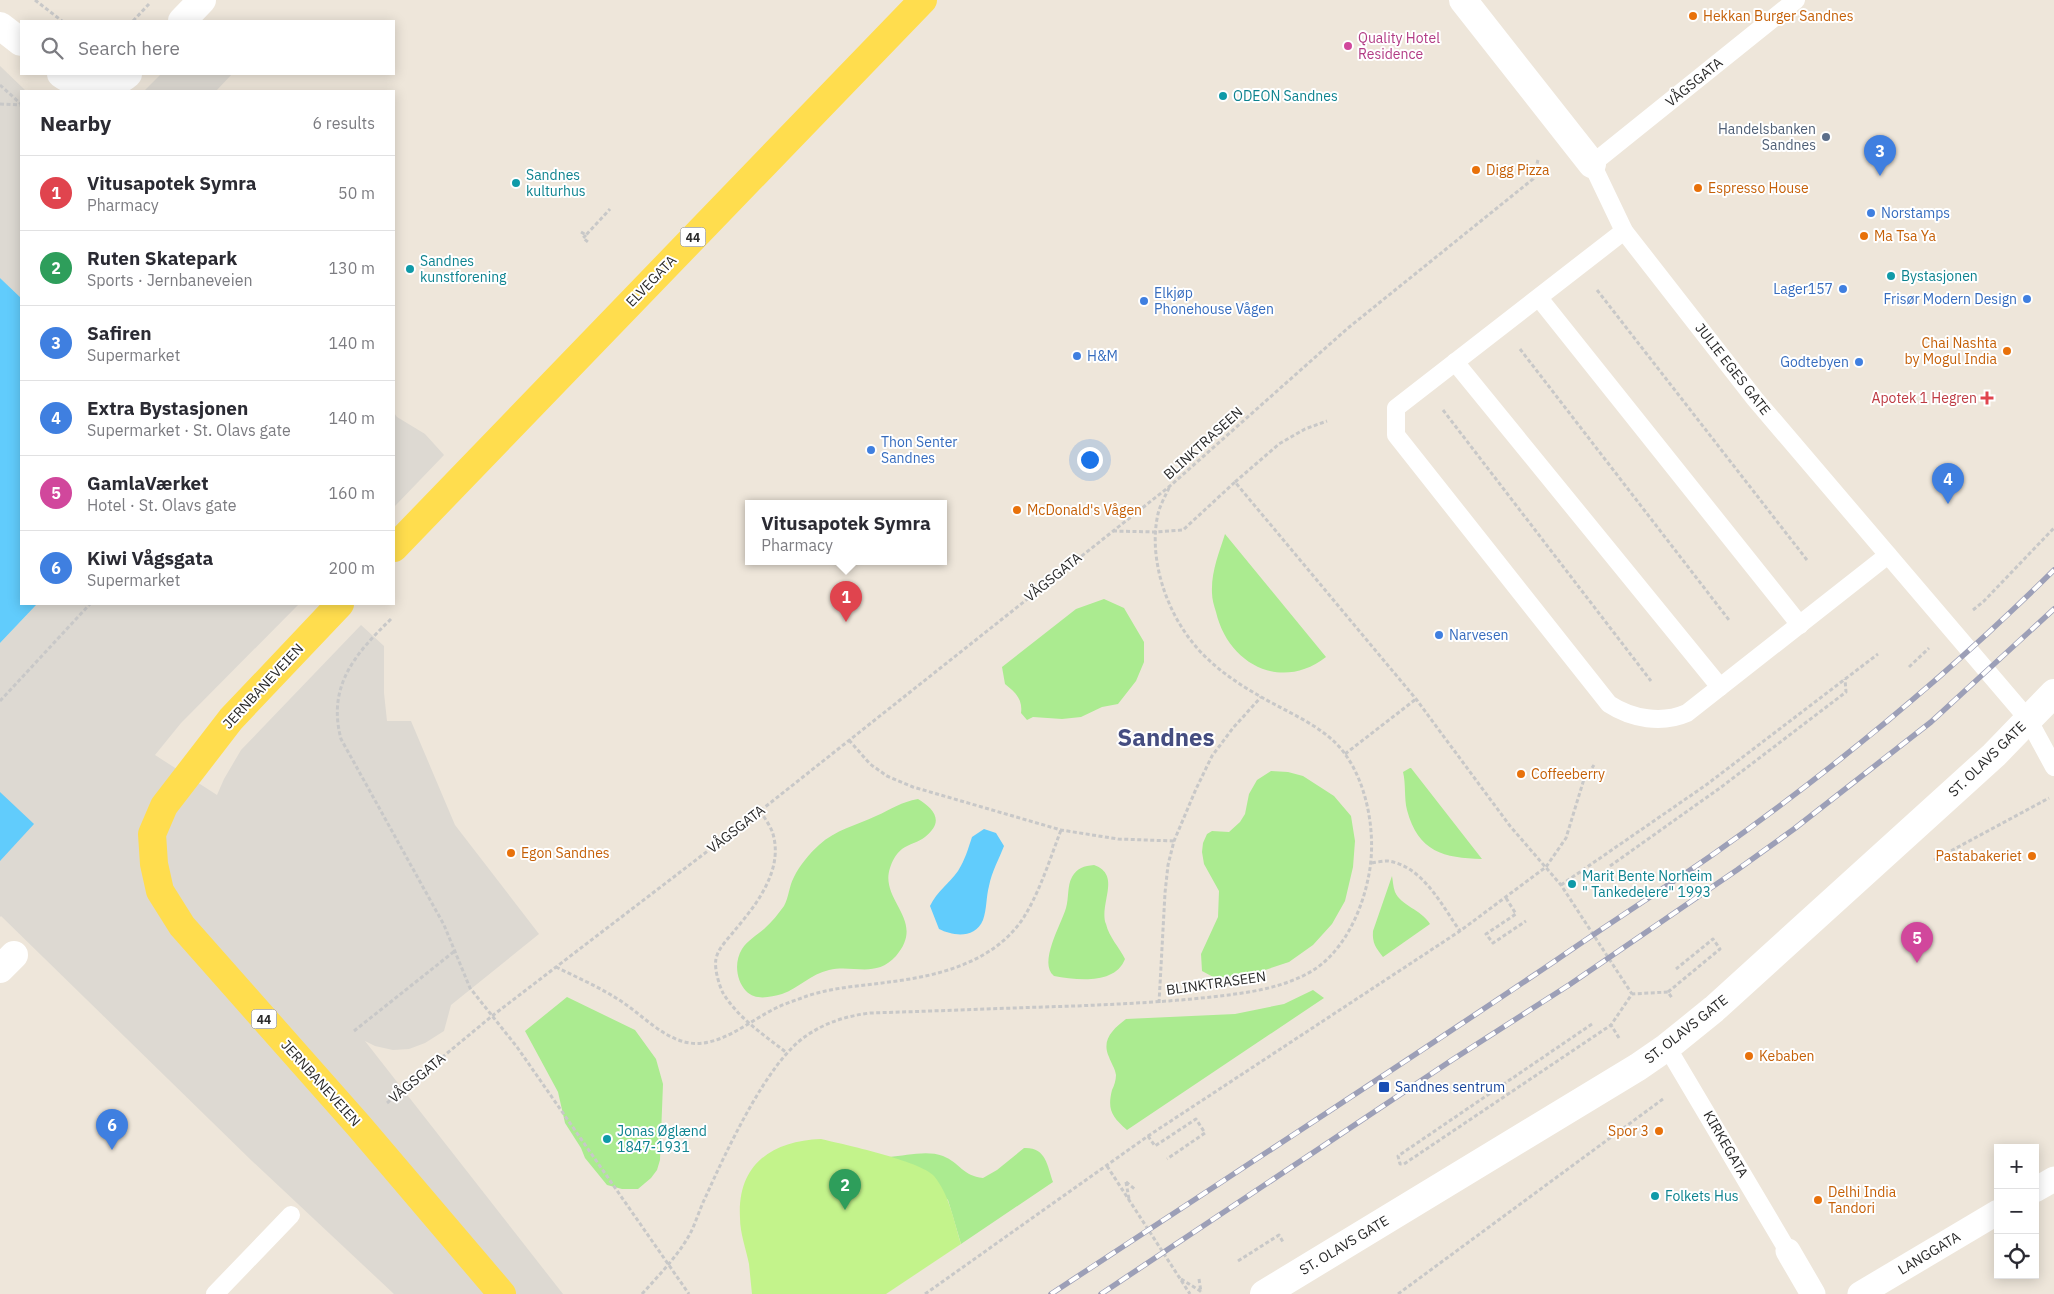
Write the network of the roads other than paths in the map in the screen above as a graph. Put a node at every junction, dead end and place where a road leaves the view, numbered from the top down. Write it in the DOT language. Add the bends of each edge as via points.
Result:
graph roads {
  1 [pos="202,0"];
  2 [pos="923,0"];
  3 [pos="1463,0"];
  4 [pos="1795,0"];
  5 [pos="183,20"];
  6 [pos="0,26"];
  7 [pos="20,41"];
  8 [pos="62,75"];
  9 [pos="127,75"];
  10 [pos="1592,164"];
  11 [pos="1624,231"];
  12 [pos="1539,298"];
  13 [pos="1455,362"];
  14 [pos="395,547"];
  15 [pos="1888,555"];
  16 [pos="339,605"];
  17 [pos="1800,624"];
  18 [pos="1720,687"];
  19 [pos="2054,692"];
  20 [pos="2028,719"];
  21 [pos="2054,767"];
  22 [pos="1667,1047"];
  23 [pos="2054,1179"];
  24 [pos="2037,1189"];
  25 [pos="1994,1214"];
  26 [pos="291,1215"];
  27 [pos="1788,1251"];
  28 [pos="215,1294"];
  29 [pos="502,1294"];
  30 [pos="1264,1294"];
  31 [pos="1813,1294"];
  32 [pos="1860,1294"];
  1 -- 5 [label="street"];
  2 -- 14 [label="main road, ELVEGATA / 44"];
  3 -- 10 [label="street, JULIE EGES GATE"];
  4 -- 10 [label="lane, VÅGSGATA"];
  6 -- 7 [label="street"];
  8 -- 9 [label="street" via="90,86 120,81"];
  10 -- 11 [label="lane, JULIE EGES GATE"];
  11 -- 12 [label="lane"];
  11 -- 15 [label="lane, JULIE EGES GATE" via="1755,399"];
  12 -- 13 [label="lane"];
  12 -- 17 [label="lane"];
  13 -- 18 [label="lane"];
  13 -- 18 [label="lane" via="1396,408 1396,435 1609,704 1632,715 1669,719 1687,712"];
  15 -- 17 [label="lane"];
  15 -- 20 [label="lane, JULIE EGES GATE"];
  16 -- 29 [label="main road, JERNBANEVEIEN / 44" via="231,718 164,806 152,834 160,891 182,926"];
  17 -- 18 [label="lane"];
  19 -- 20 [label="street, ST. OLAVS GATE"];
  20 -- 21 [label="lane, JULIE EGES GATE"];
  20 -- 22 [label="street, ST. OLAVS GATE" via="1994,755 1714,1009"];
  22 -- 27 [label="lane, KIRKEGATA"];
  22 -- 30 [label="street, ST. OLAVS GATE"];
  23 -- 24 [label="street"];
  25 -- 32 [label="street, LANGGATA"];
  26 -- 28 [label="lane"];
  27 -- 31 [label="street, KIRKEGATA"];
}
